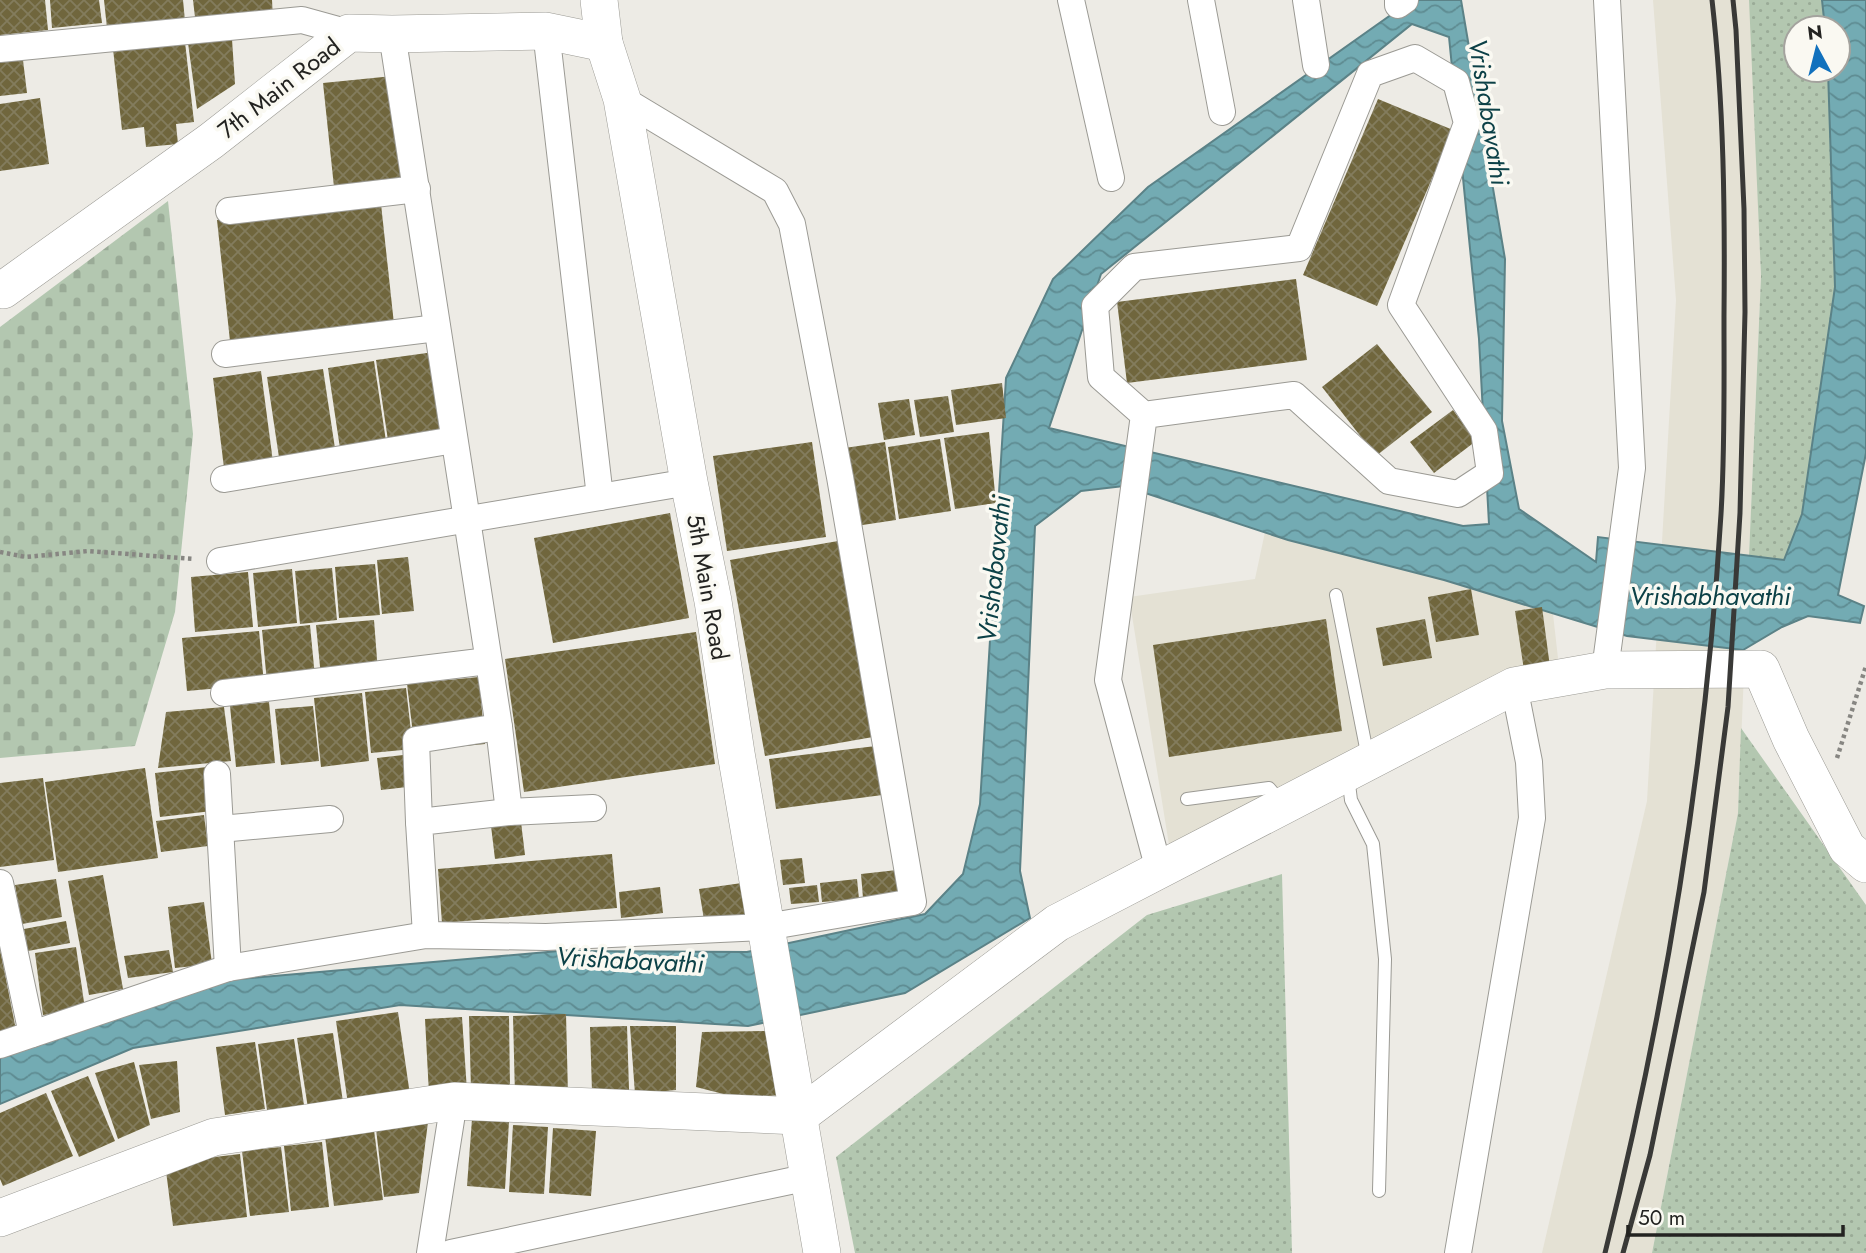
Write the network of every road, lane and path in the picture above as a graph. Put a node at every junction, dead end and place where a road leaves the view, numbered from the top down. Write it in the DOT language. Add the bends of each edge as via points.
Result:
graph roads {
  1 [pos="599,0"];
  2 [pos="1071,0"];
  3 [pos="1200,0"];
  4 [pos="1306,0"];
  5 [pos="1398,0"];
  6 [pos="1405,0"];
  7 [pos="1607,0"];
  8 [pos="546,32"];
  9 [pos="349,33"];
  10 [pos="392,34"];
  11 [pos="604,43"];
  12 [pos="0,50"];
  13 [pos="1316,65"];
  14 [pos="622,99"];
  15 [pos="1222,112"];
  16 [pos="1111,177"];
  17 [pos="417,189"];
  18 [pos="229,211"];
  19 [pos="0,288"];
  20 [pos="437,328"];
  21 [pos="225,354"];
  22 [pos="1144,415"];
  23 [pos="454,440"];
  24 [pos="224,479"];
  25 [pos="689,482"];
  26 [pos="600,497"];
  27 [pos="466,519"];
  28 [pos="0,552"];
  29 [pos="220,561"];
  30 [pos="1336,595"];
  31 [pos="488,661"];
  32 [pos="1866,666"];
  33 [pos="1605,670"];
  34 [pos="1514,686"];
  35 [pos="224,693"];
  36 [pos="499,727"];
  37 [pos="1357,767"];
  38 [pos="216,774"];
  39 [pos="1187,799"];
  40 [pos="1824,802"];
  41 [pos="1284,805"];
  42 [pos="593,808"];
  43 [pos="509,812"];
  44 [pos="330,819"];
  45 [pos="419,822"];
  46 [pos="220,828"];
  47 [pos="1866,864"];
  48 [pos="1159,870"];
  49 [pos="0,883"];
  50 [pos="766,927"];
  51 [pos="426,935"];
  52 [pos="228,968"];
  53 [pos="32,1034"];
  54 [pos="0,1045"];
  55 [pos="454,1101"];
  56 [pos="799,1116"];
  57 [pos="809,1177"];
  58 [pos="1378,1191"];
  59 [pos="0,1218"];
  60 [pos="430,1253"];
  61 [pos="451,1253"];
  62 [pos="822,1253"];
  63 [pos="1458,1253"];
  1 -- 11 [label="street, 5th Main Road"];
  2 -- 16 [label="street"];
  3 -- 15 [label="street"];
  4 -- 13 [label="street"];
  5 -- 6 [label="street" via="1398,5"];
  7 -- 33 [label="street" via="1632,468"];
  8 -- 10 [label="street, 7th Main Road"];
  8 -- 11 [label="street, 7th Main Road"];
  8 -- 26 [label="street"];
  9 -- 10 [label="street, 7th Main Road"];
  9 -- 12 [label="street" via="302,20"];
  9 -- 19 [label="street, 7th Main Road" via="211,141 4,290"];
  10 -- 17 [label="street"];
  11 -- 14 [label="street, 5th Main Road"];
  14 -- 25 [label="street, 5th Main Road"];
  14 -- 50 [label="street" via="775,191 792,225 842,491 913,902"];
  17 -- 18 [label="street"];
  17 -- 20 [label="street"];
  20 -- 21 [label="street"];
  20 -- 23 [label="street"];
  22 -- 22 [label="street" via="1294,395 1389,481 1458,494 1490,472 1484,431 1401,305 1467,123 1456,82 1415,58 1370,74 1299,248 1135,267 1095,306 1101,377"];
  22 -- 48 [label="street" via="1108,680"];
  23 -- 24 [label="street"];
  23 -- 27 [label="street"];
  25 -- 26 [label="street"];
  25 -- 50 [label="street, 5th Main Road"];
  26 -- 27 [label="street"];
  27 -- 29 [label="street"];
  27 -- 31 [label="street"];
  28 -- 29 [label="path" via="26,557 88,551"];
  30 -- 37 [label="lane" via="1367,745"];
  31 -- 35 [label="street"];
  31 -- 36 [label="street"];
  32 -- 40 [label="path"];
  33 -- 34 [label="street"];
  33 -- 40 [label="street" via="1761,669"];
  34 -- 37 [label="street"];
  34 -- 63 [label="street" via="1529,762 1532,818"];
  36 -- 43 [label="street"];
  36 -- 45 [label="street" via="416,740"];
  37 -- 41 [label="street"];
  37 -- 58 [label="lane" via="1351,800 1373,844 1385,959"];
  38 -- 46 [label="street"];
  39 -- 41 [label="lane" via="1269,788"];
  40 -- 47 [label="street" via="1847,848"];
  41 -- 48 [label="street"];
  42 -- 43 [label="street"];
  43 -- 45 [label="street"];
  44 -- 46 [label="street"];
  45 -- 51 [label="street"];
  46 -- 52 [label="street"];
  48 -- 56 [label="street" via="1056,923"];
  49 -- 53 [label="street"];
  50 -- 51 [label="street" via="546,937"];
  50 -- 56 [label="street, 5th Main Road"];
  51 -- 52 [label="street"];
  52 -- 53 [label="street"];
  53 -- 54 [label="street"];
  55 -- 56 [label="street"];
  55 -- 59 [label="street" via="214,1137"];
  55 -- 60 [label="street"];
  56 -- 57 [label="street, 5th Main Road"];
  57 -- 61 [label="street"];
  57 -- 62 [label="street, 5th Main Road"];
}
